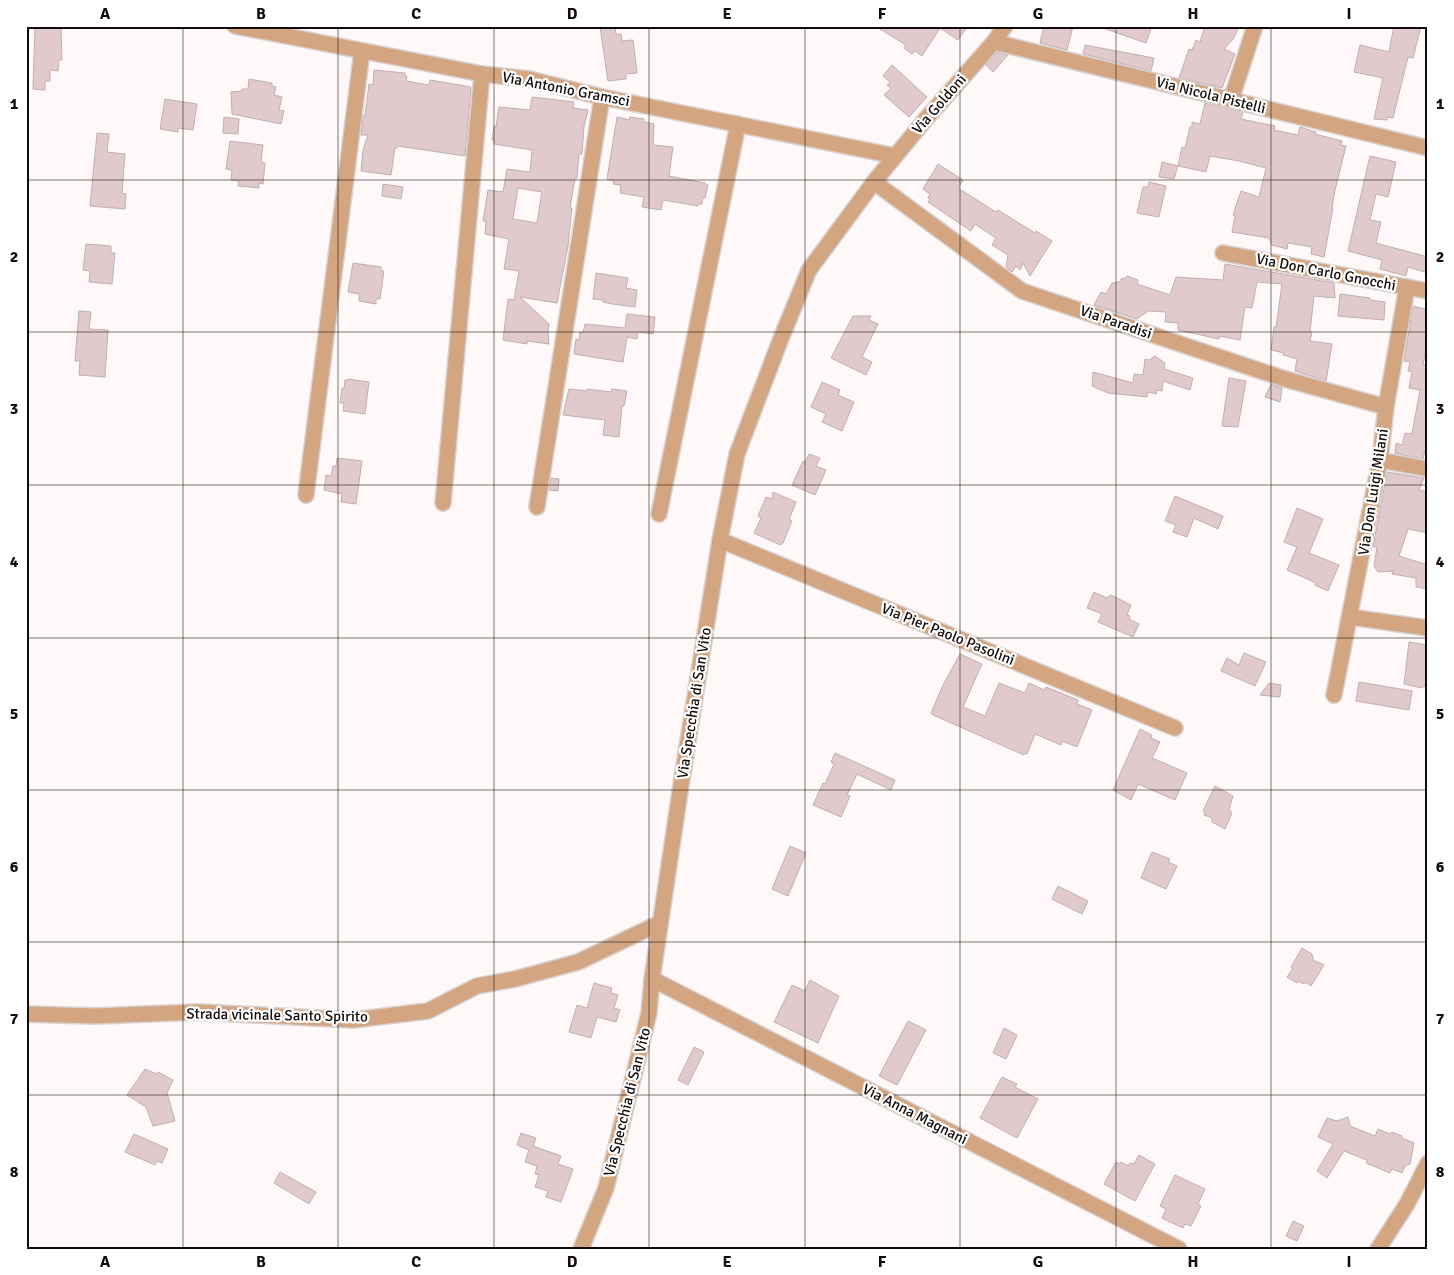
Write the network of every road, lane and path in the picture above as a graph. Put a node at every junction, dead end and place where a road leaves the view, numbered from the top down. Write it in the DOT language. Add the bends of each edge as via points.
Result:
graph roads {
  1 [pos="235,26"];
  2 [pos="1005,26"];
  3 [pos="1255,26"];
  4 [pos="994,42"];
  5 [pos="362,51"];
  6 [pos="482,74"];
  7 [pos="602,97"];
  8 [pos="1231,100"];
  9 [pos="738,124"];
  10 [pos="1428,148"];
  11 [pos="896,156"];
  12 [pos="874,182"];
  13 [pos="1224,253"];
  14 [pos="1407,288"];
  15 [pos="1428,291"];
  16 [pos="1386,407"];
  17 [pos="1380,460"];
  18 [pos="1428,469"];
  19 [pos="306,495"];
  20 [pos="443,503"];
  21 [pos="537,507"];
  22 [pos="659,514"];
  23 [pos="720,540"];
  24 [pos="1350,617"];
  25 [pos="1428,628"];
  26 [pos="1334,695"];
  27 [pos="1175,728"];
  28 [pos="660,923"];
  29 [pos="652,979"];
  30 [pos="26,1014"];
  31 [pos="1428,1163"];
  32 [pos="581,1249"];
  33 [pos="1179,1249"];
  34 [pos="1378,1249"];
  1 -- 5 [label="street, Via Antonio Gramsci"];
  2 -- 4 [label="street, Via Goldoni"];
  3 -- 8 [label="street"];
  4 -- 8 [label="street, Via Nicola Pistelli"];
  4 -- 11 [label="street, Via Goldoni"];
  5 -- 6 [label="street, Via Antonio Gramsci"];
  5 -- 19 [label="street"];
  6 -- 7 [label="street, Via Antonio Gramsci" via="529,79"];
  6 -- 20 [label="street"];
  7 -- 9 [label="street, Via Antonio Gramsci"];
  7 -- 21 [label="street"];
  8 -- 10 [label="street, Via Nicola Pistelli"];
  9 -- 11 [label="street, Via Antonio Gramsci"];
  9 -- 22 [label="street"];
  11 -- 12 [label="street, Via Goldoni"];
  12 -- 16 [label="street, Via Paradisi" via="1022,291 1285,379"];
  12 -- 23 [label="street, Via Specchia di San Vito" via="809,270 737,454"];
  13 -- 14 [label="street, Via Don Carlo Gnocchi"];
  14 -- 15 [label="street, Via Don Carlo Gnocchi"];
  14 -- 16 [label="street, Via Don Luigi Milani"];
  16 -- 17 [label="street, Via Don Luigi Milani"];
  17 -- 18 [label="street"];
  17 -- 24 [label="street, Via Don Luigi Milani"];
  23 -- 27 [label="street, Via Pier Paolo Pasolini"];
  23 -- 28 [label="street, Via Specchia di San Vito"];
  24 -- 25 [label="street"];
  24 -- 26 [label="street, Via Don Luigi Milani"];
  28 -- 29 [label="street, Via Specchia di San Vito"];
  28 -- 30 [label="street, Strada vicinale Santo Spirito" via="578,962 477,986 428,1011 353,1020 199,1012 95,1016"];
  29 -- 32 [label="street, Via Specchia di San Vito" via="649,1014 606,1188"];
  29 -- 33 [label="street, Via Anna Magnani"];
  31 -- 34 [label="street"];
}
